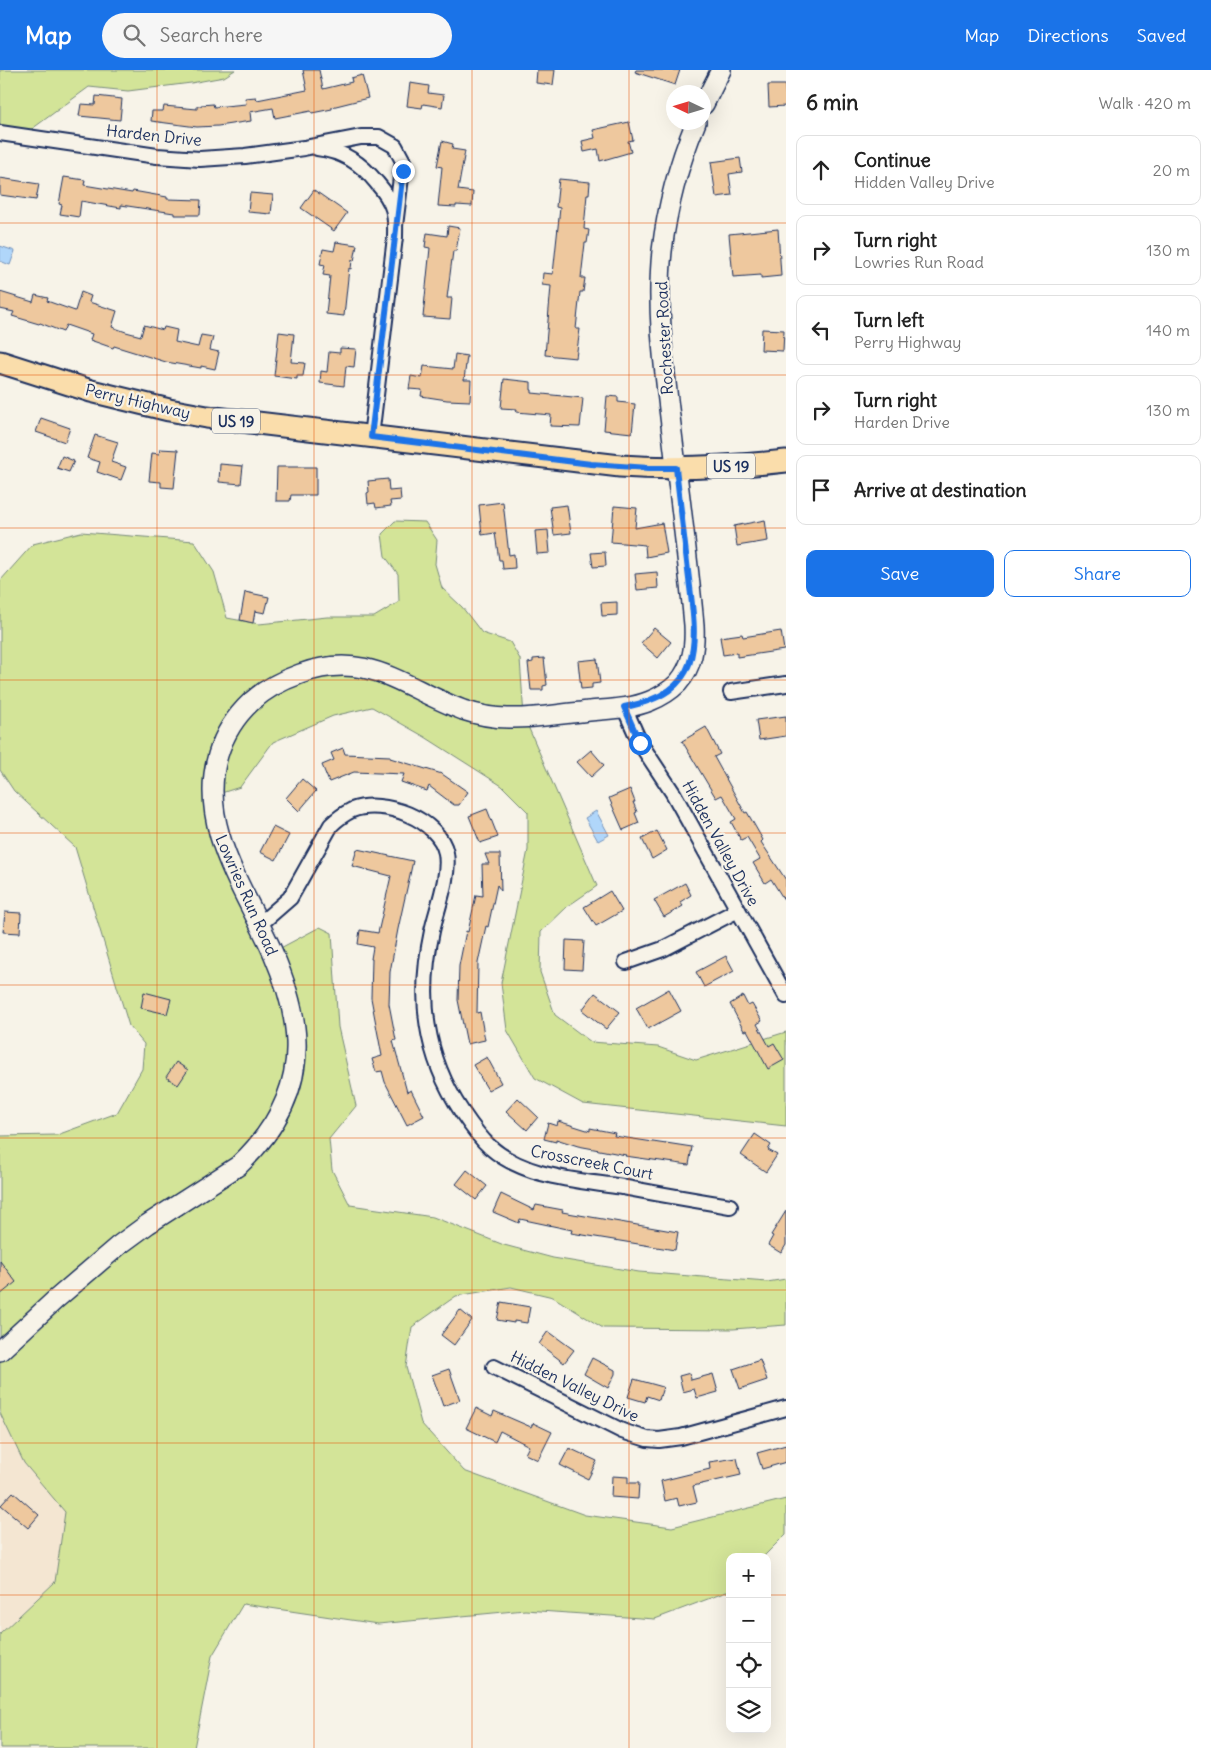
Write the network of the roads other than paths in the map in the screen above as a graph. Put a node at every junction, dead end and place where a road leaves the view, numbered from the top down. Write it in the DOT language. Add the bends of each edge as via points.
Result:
graph roads {
  1 [pos="720,70"];
  2 [pos="711,89"];
  3 [pos="693,130"];
  4 [pos="0,134"];
  5 [pos="304,148"];
  6 [pos="395,226"];
  7 [pos="0,362"];
  8 [pos="371,437"];
  9 [pos="786,461"];
  10 [pos="676,468"];
  11 [pos="786,684"];
  12 [pos="732,692"];
  13 [pos="624,707"];
  14 [pos="738,910"];
  15 [pos="259,925"];
  16 [pos="626,962"];
  17 [pos="786,996"];
  18 [pos="730,1206"];
  19 [pos="0,1351"];
  20 [pos="494,1367"];
  21 [pos="786,1408"];
  1 -- 2 [label="street"];
  3 -- 10 [label="street, Rochester Road" via="670,203 660,273 661,345"];
  4 -- 5 [label="street, Harden Drive" via="178,158 222,158"];
  5 -- 6 [label="street, Harden Drive" via="336,152 359,164 389,199"];
  5 -- 6 [label="street, Harden Drive" via="371,136 395,146 403,161"];
  6 -- 8 [label="street, Harden Drive"];
  7 -- 8 [label="main road, Perry Highway / US 19" via="92,392 169,410"];
  8 -- 10 [label="main road, Perry Highway / US 19" via="591,464"];
  9 -- 10 [label="main road, Perry Highway / US 19"];
  10 -- 13 [label="street, Lowries Run Road" via="694,625 692,655 686,671 670,690 649,702"];
  11 -- 12 [label="street"];
  13 -- 14 [label="street, Hidden Valley Drive" via="640,743 673,793"];
  13 -- 15 [label="street, Lowries Run Road" via="524,718 492,717 449,705 382,672 340,665 312,670 266,690 230,727 219,750 212,784 213,808 222,845"];
  14 -- 16 [label="street" via="663,949"];
  14 -- 17 [label="street, Hidden Valley Drive"];
  15 -- 18 [label="street, Crosscreek Court" via="290,898 331,825 341,816 353,810 373,807 420,820 444,844 447,864 426,962 428,1029 441,1075 474,1130 499,1155 541,1173"];
  15 -- 19 [label="street, Lowries Run Road" via="286,988 294,1023 294,1070 280,1113 261,1142 238,1166 140,1230 88,1270"];
  20 -- 21 [label="street, Hidden Valley Drive" via="622,1431 647,1439 681,1437"];
}
